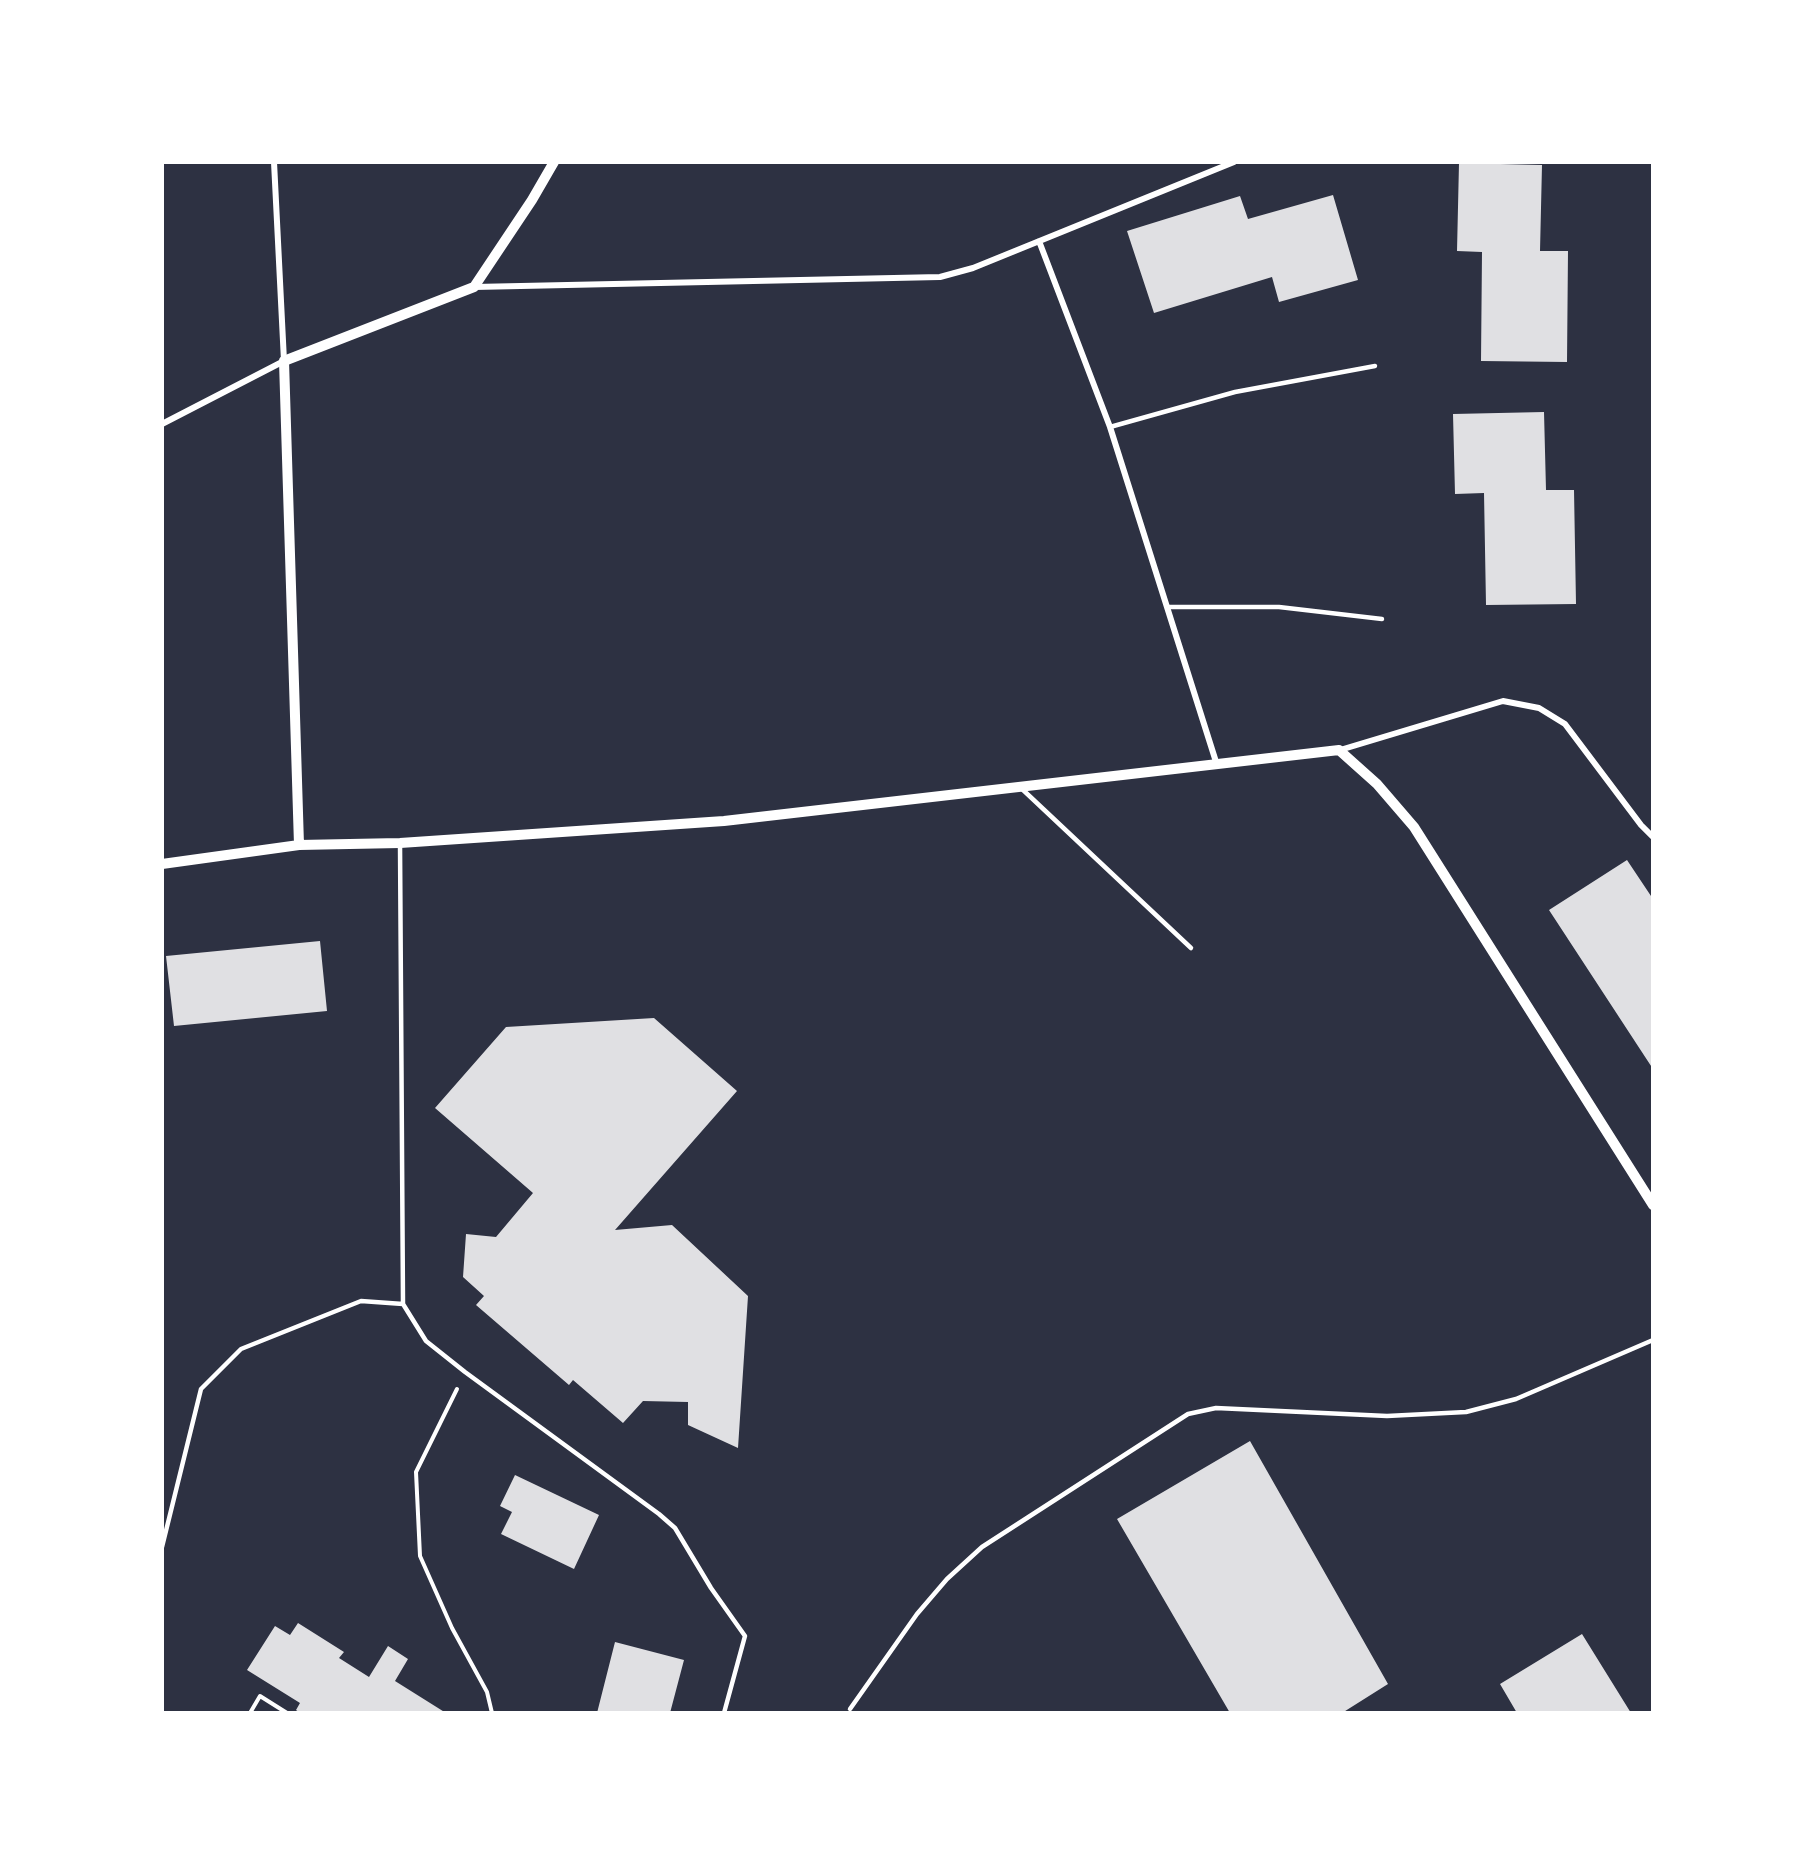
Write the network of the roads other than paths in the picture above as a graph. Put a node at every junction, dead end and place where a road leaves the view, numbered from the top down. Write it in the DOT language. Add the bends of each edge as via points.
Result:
graph roads {
  1 [pos="274,162"];
  2 [pos="554,162"];
  3 [pos="1234,162"];
  4 [pos="1039,242"];
  5 [pos="474,287"];
  6 [pos="284,362"];
  7 [pos="1375,366"];
  8 [pos="162,424"];
  9 [pos="1110,427"];
  10 [pos="1167,607"];
  11 [pos="1383,619"];
  12 [pos="1339,750"];
  13 [pos="1217,765"];
  14 [pos="1020,787"];
  15 [pos="1653,837"];
  16 [pos="400,843"];
  17 [pos="299,845"];
  18 [pos="162,864"];
  19 [pos="1191,948"];
  20 [pos="1653,1205"];
  21 [pos="403,1304"];
  22 [pos="1653,1340"];
  23 [pos="162,1547"];
  24 [pos="850,1709"];
  25 [pos="724,1713"];
  1 -- 6 [label="street"];
  2 -- 5 [label="street"];
  3 -- 4 [label="street"];
  4 -- 5 [label="street" via="940,277"];
  4 -- 9 [label="street"];
  5 -- 6 [label="street"];
  6 -- 8 [label="street"];
  6 -- 17 [label="street"];
  7 -- 9 [label="lane" via="1235,392"];
  9 -- 10 [label="street"];
  10 -- 11 [label="lane" via="1279,607"];
  10 -- 13 [label="street"];
  12 -- 13 [label="street"];
  12 -- 15 [label="street" via="1503,700 1539,708 1565,724"];
  12 -- 20 [label="street" via="1377,784 1414,826"];
  13 -- 14 [label="street"];
  14 -- 16 [label="street" via="724,822"];
  14 -- 19 [label="lane"];
  16 -- 17 [label="street"];
  16 -- 21 [label="lane"];
  17 -- 18 [label="street"];
  21 -- 23 [label="lane" via="361,1301 241,1349 217,1372 201,1389"];
  21 -- 25 [label="lane" via="426,1341 675,1528 745,1636"];
  22 -- 24 [label="lane" via="1516,1399 1466,1412 1387,1416 1216,1408 1188,1414 982,1547 917,1614"];
}
